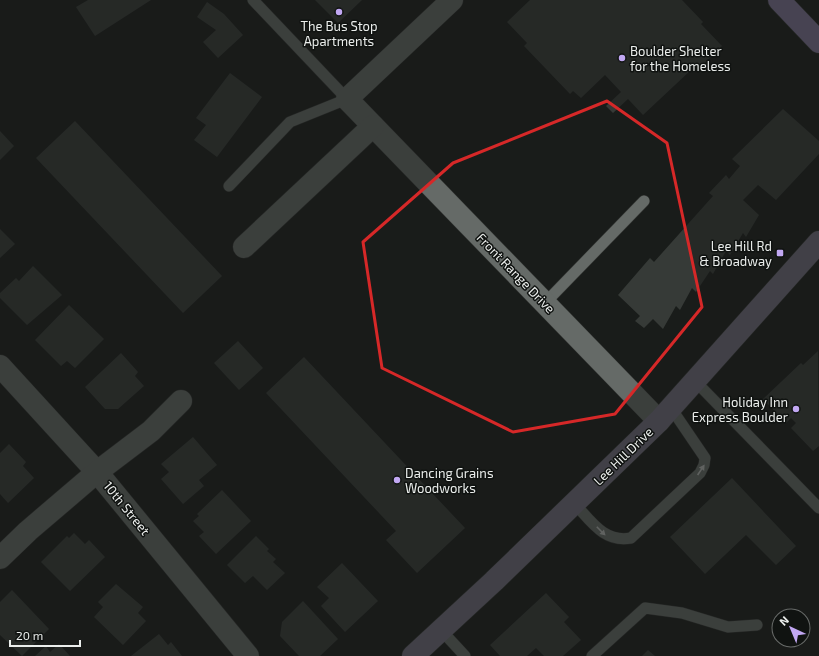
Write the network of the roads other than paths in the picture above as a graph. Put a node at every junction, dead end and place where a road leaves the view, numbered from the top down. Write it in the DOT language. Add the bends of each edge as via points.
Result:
graph roads {
  1 [pos="253,0"];
  2 [pos="452,0"];
  3 [pos="779,0"];
  4 [pos="819,42"];
  5 [pos="348,99"];
  6 [pos="372,126"];
  7 [pos="229,186"];
  8 [pos="644,202"];
  9 [pos="819,242"];
  10 [pos="244,247"];
  11 [pos="546,303"];
  12 [pos="0,366"];
  13 [pos="695,381"];
  14 [pos="182,401"];
  15 [pos="665,414"];
  16 [pos="97,472"];
  17 [pos="574,504"];
  18 [pos="819,508"];
  19 [pos="0,558"];
  20 [pos="757,625"];
  21 [pos="441,630"];
  22 [pos="248,656"];
  23 [pos="413,656"];
  24 [pos="465,656"];
  25 [pos="592,656"];
  1 -- 5 [label="lane"];
  2 -- 5 [label="street"];
  3 -- 4 [label="main road"];
  5 -- 6 [label="street, Front Range Drive"];
  5 -- 7 [label="lane" via="290,122"];
  6 -- 10 [label="street"];
  6 -- 11 [label="street, Front Range Drive"];
  8 -- 11 [label="lane"];
  9 -- 13 [label="street, Lee Hill Drive"];
  11 -- 15 [label="street, Front Range Drive"];
  12 -- 16 [label="street, 10th Street"];
  13 -- 15 [label="street, Lee Hill Drive"];
  13 -- 18 [label="lane"];
  14 -- 16 [label="street" via="151,431"];
  15 -- 17 [label="street, Lee Hill Drive"];
  17 -- 15 [label="lane, one-way" via="606,536 622,540 632,538 700,473 705,458"];
  16 -- 19 [label="street"];
  16 -- 22 [label="street, 10th Street"];
  17 -- 21 [label="street, Lee Hill Drive"];
  20 -- 25 [label="lane" via="728,627 682,613 645,608"];
  21 -- 23 [label="street, Lee Hill Drive"];
  21 -- 24 [label="lane"];
}
